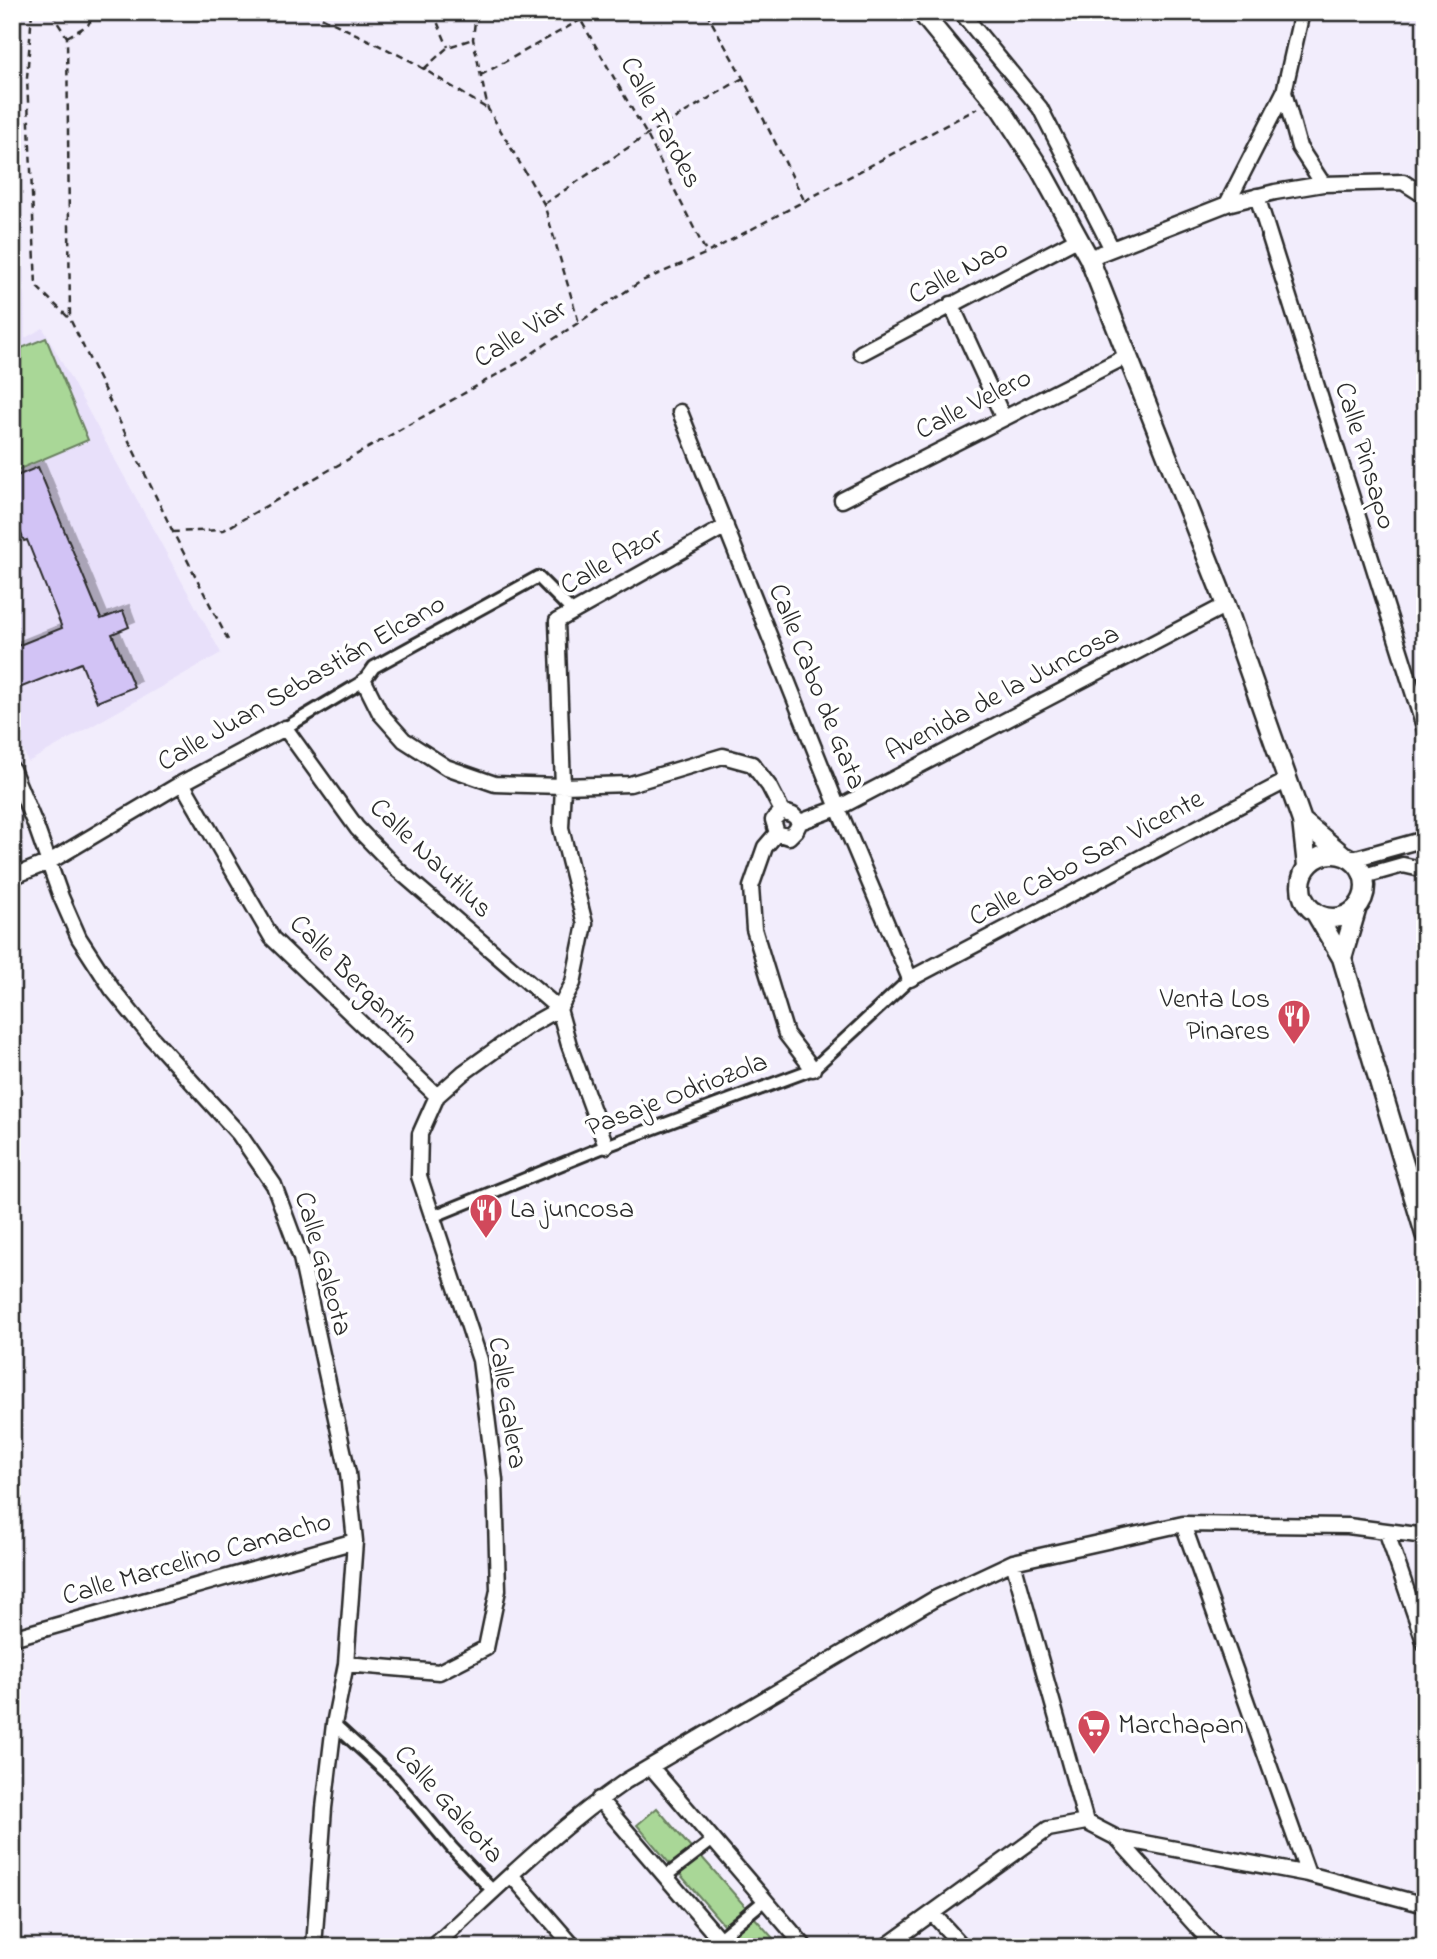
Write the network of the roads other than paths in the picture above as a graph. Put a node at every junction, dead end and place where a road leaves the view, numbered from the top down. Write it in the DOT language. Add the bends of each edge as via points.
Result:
graph roads {
  1 [pos="921,12"];
  2 [pos="961,12"];
  3 [pos="1302,12"];
  4 [pos="1284,92"];
  5 [pos="1323,184"];
  6 [pos="1423,191"];
  7 [pos="1257,196"];
  8 [pos="1227,204"];
  9 [pos="1079,238"];
  10 [pos="1112,249"];
  11 [pos="1088,258"];
  12 [pos="951,304"];
  13 [pos="861,353"];
  14 [pos="1129,355"];
  15 [pos="680,412"];
  16 [pos="1003,417"];
  17 [pos="842,500"];
  18 [pos="726,526"];
  19 [pos="1226,605"];
  20 [pos="573,612"];
  21 [pos="364,681"];
  22 [pos="285,728"];
  23 [pos="1425,730"];
  24 [pos="12,769"];
  25 [pos="1286,781"];
  26 [pos="183,783"];
  27 [pos="563,786"];
  28 [pos="838,808"];
  29 [pos="782,811"];
  30 [pos="1302,821"];
  31 [pos="800,822"];
  32 [pos="777,833"];
  33 [pos="1425,839"];
  34 [pos="1348,857"];
  35 [pos="49,862"];
  36 [pos="1307,866"];
  37 [pos="1425,870"];
  38 [pos="1364,876"];
  39 [pos="12,877"];
  40 [pos="1357,907"];
  41 [pos="1315,912"];
  42 [pos="1342,958"];
  43 [pos="910,979"];
  44 [pos="559,1009"];
  45 [pos="813,1069"];
  46 [pos="437,1096"];
  47 [pos="606,1146"];
  48 [pos="434,1216"];
  49 [pos="1425,1234"];
  50 [pos="1183,1524"];
  51 [pos="1387,1533"];
  52 [pos="1425,1536"];
  53 [pos="355,1541"];
  54 [pos="1013,1562"];
  55 [pos="12,1638"];
  56 [pos="1425,1644"];
  57 [pos="346,1664"];
  58 [pos="334,1724"];
  59 [pos="651,1767"];
  60 [pos="599,1799"];
  61 [pos="1086,1822"];
  62 [pos="1118,1838"];
  63 [pos="713,1839"];
  64 [pos="1308,1874"];
  65 [pos="512,1876"];
  66 [pos="666,1877"];
  67 [pos="494,1892"];
  68 [pos="765,1900"];
  69 [pos="1425,1905"];
  70 [pos="932,1913"];
  71 [pos="722,1942"];
  72 [pos="314,1947"];
  73 [pos="433,1947"];
  74 [pos="574,1947"];
  75 [pos="805,1947"];
  76 [pos="885,1947"];
  77 [pos="963,1947"];
  78 [pos="1215,1947"];
  1 -- 9 [label="street" via="993,100"];
  2 -- 10 [label="street" via="1040,108"];
  3 -- 4 [label="street"];
  4 -- 5 [label="street" via="1299,147"];
  4 -- 8 [label="street"];
  5 -- 6 [label="street" via="1403,182"];
  5 -- 7 [label="street"];
  7 -- 8 [label="street"];
  7 -- 23 [label="street, Calle Pinsapo"];
  8 -- 10 [label="street"];
  9 -- 11 [label="street"];
  9 -- 12 [label="street, Calle Nao"];
  10 -- 11 [label="street"];
  11 -- 14 [label="street"];
  12 -- 13 [label="street, Calle Nao"];
  12 -- 16 [label="street"];
  14 -- 16 [label="street, Calle Velero"];
  14 -- 19 [label="street"];
  15 -- 18 [label="street, Calle Cabo de Gata"];
  16 -- 17 [label="street, Calle Velero"];
  18 -- 20 [label="street, Calle Azor"];
  18 -- 28 [label="street, Calle Cabo de Gata"];
  19 -- 25 [label="street"];
  19 -- 28 [label="street, Avenida de la Juncosa"];
  20 -- 21 [label="street, Calle Juan Sebastián Elcano" via="538,577 374,667"];
  20 -- 27 [label="street, Calle Azor" via="556,621"];
  21 -- 22 [label="street, Calle Juan Sebastián Elcano"];
  21 -- 27 [label="street" via="380,713 404,740 446,767 495,784"];
  22 -- 26 [label="street, Calle Juan Sebastián Elcano"];
  22 -- 44 [label="street, Calle Nautilus" via="357,828 382,854"];
  24 -- 35 [label="street, Calle Galeota"];
  25 -- 30 [label="street"];
  25 -- 43 [label="street, Calle Cabo San Vicente"];
  26 -- 35 [label="street, Calle Juan Sebastián Elcano"];
  26 -- 46 [label="street, Calle Bergantín" via="272,938"];
  27 -- 29 [label="street" via="630,784 723,756 752,764"];
  27 -- 44 [label="street" via="561,828 585,923 573,984"];
  28 -- 31 [label="street, Avenida de la Juncosa"];
  28 -- 43 [label="street, Calle Cabo de Gata"];
  29 -- 31 [label="street"];
  29 -- 32 [label="street" via="773,820"];
  30 -- 34 [label="street"];
  30 -- 36 [label="street"];
  31 -- 32 [label="street" via="789,837"];
  32 -- 45 [label="street" via="765,847 751,887 754,929 786,1034"];
  33 -- 34 [label="street"];
  34 -- 36 [label="street" via="1322,855"];
  34 -- 38 [label="street"];
  35 -- 39 [label="street, Calle Juan Sebastián Elcano"];
  35 -- 53 [label="street, Calle Galeota" via="79,938 112,989 239,1134 274,1185 301,1258 348,1473"];
  36 -- 41 [label="street" via="1302,896"];
  37 -- 38 [label="street" via="1403,865"];
  38 -- 40 [label="street" via="1366,886"];
  40 -- 41 [label="street" via="1335,918"];
  40 -- 42 [label="street"];
  41 -- 42 [label="street"];
  42 -- 49 [label="street"];
  43 -- 45 [label="street, Pasaje Odriozola"];
  44 -- 46 [label="street, Calle Galera" via="516,1035"];
  44 -- 47 [label="street"];
  45 -- 47 [label="street, Pasaje Odriozola"];
  46 -- 48 [label="street, Calle Galera" via="419,1147 419,1175"];
  47 -- 48 [label="street, Pasaje Odriozola"];
  48 -- 57 [label="street, Calle Galera" via="480,1360 495,1480 498,1590 486,1648 439,1672"];
  50 -- 51 [label="street" via="1348,1526"];
  50 -- 54 [label="street"];
  50 -- 64 [label="street"];
  51 -- 52 [label="street"];
  51 -- 56 [label="street"];
  53 -- 55 [label="street, Calle Marcelino Camacho"];
  53 -- 57 [label="street, Calle Galeota"];
  54 -- 59 [label="street" via="936,1598"];
  54 -- 61 [label="street"];
  57 -- 58 [label="street, Calle Galeota"];
  58 -- 67 [label="street, Calle Galeota" via="394,1779"];
  58 -- 72 [label="street, Calle Galeota"];
  59 -- 60 [label="street"];
  59 -- 63 [label="street"];
  60 -- 65 [label="street"];
  60 -- 66 [label="street"];
  61 -- 62 [label="street"];
  61 -- 70 [label="street" via="1048,1829"];
  62 -- 64 [label="street"];
  62 -- 78 [label="street"];
  63 -- 66 [label="street"];
  63 -- 68 [label="street"];
  64 -- 69 [label="street"];
  65 -- 67 [label="street"];
  65 -- 74 [label="street"];
  66 -- 71 [label="street"];
  67 -- 73 [label="street"];
  68 -- 71 [label="street"];
  68 -- 75 [label="street"];
  70 -- 76 [label="street"];
  70 -- 77 [label="street"];
}
